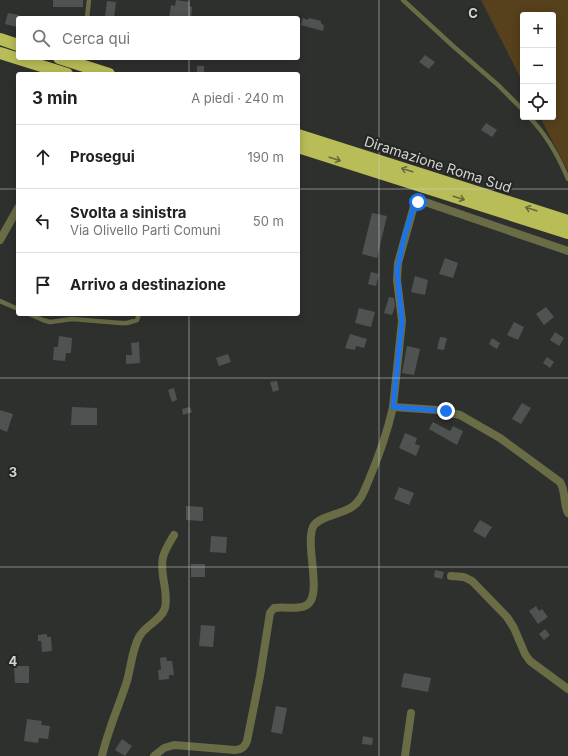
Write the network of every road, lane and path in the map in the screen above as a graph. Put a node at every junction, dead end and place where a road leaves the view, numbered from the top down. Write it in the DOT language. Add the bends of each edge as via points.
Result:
graph roads {
  1 [pos="89,0"];
  2 [pos="403,0"];
  3 [pos="87,16"];
  4 [pos="0,39"];
  5 [pos="16,44"];
  6 [pos="0,53"];
  7 [pos="16,58"];
  8 [pos="22,60"];
  9 [pos="65,60"];
  10 [pos="61,72"];
  11 [pos="103,72"];
  12 [pos="520,107"];
  13 [pos="532,120"];
  14 [pos="300,136"];
  15 [pos="300,148"];
  16 [pos="568,179"];
  17 [pos="16,212"];
  18 [pos="568,221"];
  19 [pos="568,233"];
  20 [pos="0,240"];
  21 [pos="568,251"];
  22 [pos="0,301"];
  23 [pos="16,308"];
  24 [pos="34,316"];
  25 [pos="139,316"];
  26 [pos="393,407"];
  27 [pos="568,513"];
  28 [pos="174,536"];
  29 [pos="451,576"];
  30 [pos="568,689"];
  31 [pos="412,713"];
  32 [pos="102,756"];
  33 [pos="154,756"];
  34 [pos="405,756"];
  1 -- 3 [label="lane"];
  2 -- 12 [label="lane"];
  4 -- 5 [label="highway"];
  6 -- 7 [label="highway"];
  8 -- 10 [label="highway"];
  9 -- 11 [label="highway"];
  13 -- 16 [label="lane" via="553,146"];
  18 -- 14 [label="highway, Diramazione Roma Sud, one-way"];
  15 -- 19 [label="highway, Diramazione Roma Sud, one-way"];
  17 -- 20 [label="street"];
  21 -- 26 [label="street" via="428,202 416,203 404,238 397,271 402,321"];
  22 -- 23 [label="lane"];
  24 -- 25 [label="lane" via="50,322 72,319 127,323"];
  26 -- 27 [label="street" via="452,412 495,435 560,482"];
  26 -- 33 [label="street" via="382,447 356,505 317,522 312,529 313,594 310,602 297,608 274,608 270,613 260,676 244,747 235,750 174,745 164,748"];
  28 -- 32 [label="street" via="163,559 166,596 164,610 143,630 136,642 128,677"];
  29 -- 30 [label="street" via="464,577 472,581 507,617 530,661"];
  31 -- 34 [label="street"];
}
